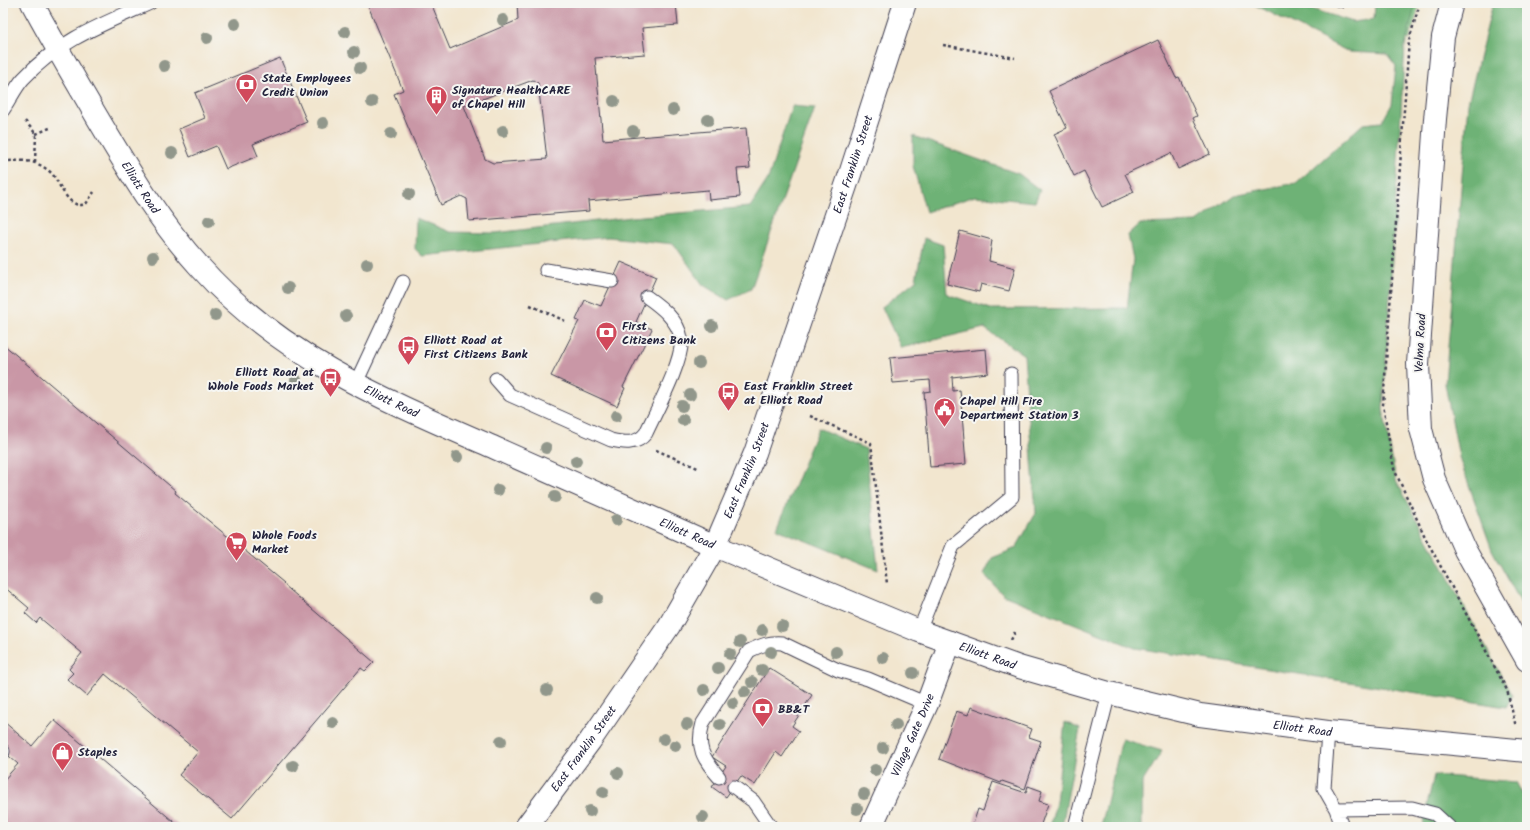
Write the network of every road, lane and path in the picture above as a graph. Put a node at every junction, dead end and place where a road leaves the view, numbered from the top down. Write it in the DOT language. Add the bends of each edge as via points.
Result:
graph roads {
  1 [pos="32,3"];
  2 [pos="150,3"];
  3 [pos="905,3"];
  4 [pos="1452,3"];
  5 [pos="943,45"];
  6 [pos="56,49"];
  7 [pos="1015,58"];
  8 [pos="3,110"];
  9 [pos="25,121"];
  10 [pos="52,127"];
  11 [pos="36,134"];
  12 [pos="3,161"];
  13 [pos="35,163"];
  14 [pos="94,192"];
  15 [pos="546,270"];
  16 [pos="612,281"];
  17 [pos="403,282"];
  18 [pos="647,296"];
  19 [pos="530,305"];
  20 [pos="564,321"];
  21 [pos="1011,374"];
  22 [pos="496,379"];
  23 [pos="355,385"];
  24 [pos="810,416"];
  25 [pos="652,448"];
  26 [pos="700,469"];
  27 [pos="715,546"];
  28 [pos="887,584"];
  29 [pos="919,631"];
  30 [pos="950,642"];
  31 [pos="1527,660"];
  32 [pos="1109,693"];
  33 [pos="926,704"];
  34 [pos="1328,732"];
  35 [pos="1527,751"];
  36 [pos="719,777"];
  37 [pos="734,787"];
  38 [pos="1336,809"];
  39 [pos="526,827"];
  40 [pos="772,827"];
  41 [pos="871,827"];
  42 [pos="1075,827"];
  43 [pos="1342,827"];
  44 [pos="1449,827"];
  1 -- 6 [label="street, Elliott Road"];
  2 -- 6 [label="lane" via="79,35"];
  3 -- 27 [label="street, East Franklin Street" via="755,453"];
  4 -- 31 [label="street, Velma Road" via="1443,36 1435,119 1418,364 1421,429 1434,479 1465,550"];
  5 -- 7 [label="path"];
  6 -- 8 [label="lane" via="23,80"];
  6 -- 23 [label="street, Elliott Road" via="143,192 200,268 264,326 298,351"];
  9 -- 11 [label="path"];
  10 -- 11 [label="path"];
  11 -- 13 [label="path"];
  12 -- 13 [label="path"];
  13 -- 14 [label="path" via="52,173 68,199 78,204 86,204"];
  15 -- 16 [label="lane"];
  17 -- 23 [label="lane"];
  18 -- 22 [label="lane" via="676,324 681,339 681,354 646,433 638,440 611,440 510,395"];
  19 -- 20 [label="path"];
  21 -- 29 [label="lane" via="1012,497 954,546"];
  23 -- 27 [label="street, Elliott Road" via="399,407"];
  24 -- 28 [label="path" via="871,443"];
  25 -- 26 [label="path"];
  27 -- 29 [label="street, Elliott Road"];
  27 -- 39 [label="street, East Franklin Street" via="664,633 590,741"];
  29 -- 30 [label="street, Elliott Road"];
  30 -- 32 [label="street, Elliott Road" via="1019,667"];
  30 -- 33 [label="street, Village Gate Drive"];
  32 -- 34 [label="street, Elliott Road" via="1200,715"];
  32 -- 42 [label="lane"];
  33 -- 36 [label="lane" via="868,678 838,670 782,643 760,645 749,651 703,723 699,737 706,762"];
  33 -- 41 [label="street, Village Gate Drive"];
  34 -- 35 [label="street, Elliott Road"];
  34 -- 38 [label="lane" via="1324,788"];
  37 -- 40 [label="lane" via="752,801"];
  38 -- 43 [label="lane"];
  38 -- 44 [label="lane" via="1412,808 1435,814"];
}
